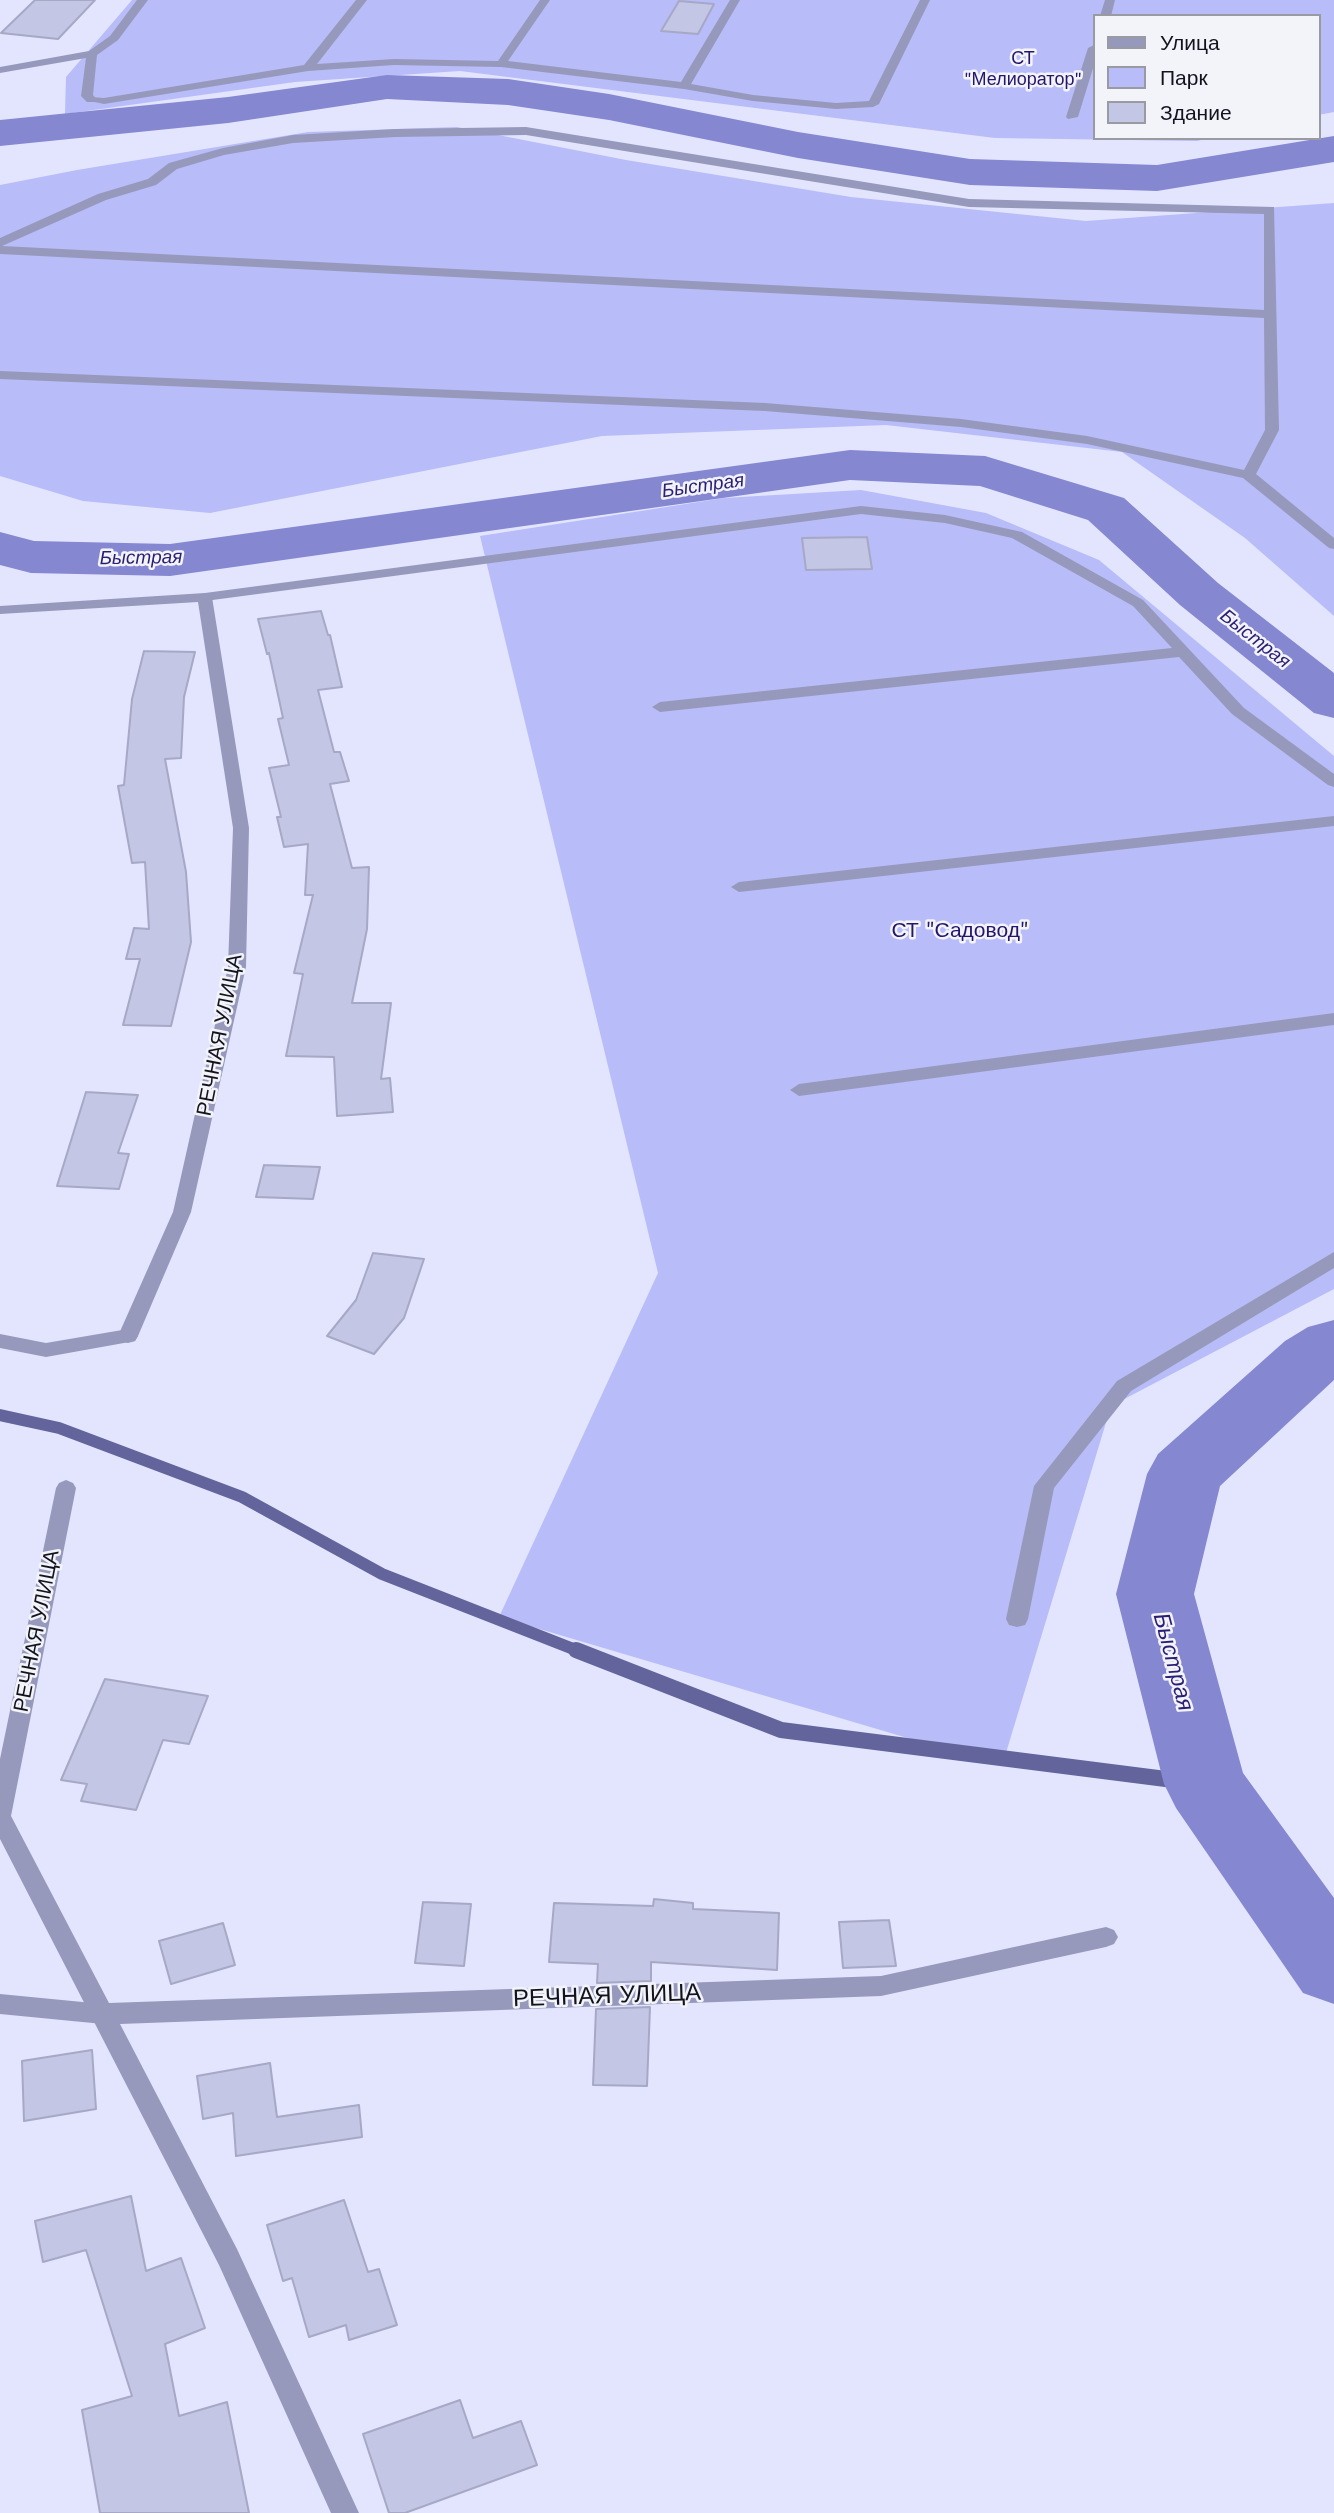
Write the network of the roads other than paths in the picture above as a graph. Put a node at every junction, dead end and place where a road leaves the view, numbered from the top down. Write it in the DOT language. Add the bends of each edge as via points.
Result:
graph roads {
  1 [pos="144,0"];
  2 [pos="362,0"];
  3 [pos="545,0"];
  4 [pos="735,0"];
  5 [pos="925,0"];
  6 [pos="92,54"];
  7 [pos="1092,54"];
  8 [pos="502,64"];
  9 [pos="308,68"];
  10 [pos="0,70"];
  11 [pos="684,86"];
  12 [pos="1072,117"];
  13 [pos="0,243"];
  14 [pos="0,250"];
  15 [pos="1271,314"];
  16 [pos="0,375"];
  17 [pos="1248,475"];
  18 [pos="1334,545"];
  19 [pos="205,597"];
  20 [pos="0,610"];
  21 [pos="1181,652"];
  22 [pos="660,707"];
  23 [pos="1334,782"];
  24 [pos="1334,821"];
  25 [pos="739,887"];
  26 [pos="1334,1020"];
  27 [pos="799,1090"];
  28 [pos="1334,1259"];
  29 [pos="0,1342"];
  30 [pos="66,1488"];
  31 [pos="1017,1619"];
  32 [pos="0,1816"];
  33 [pos="1107,1937"];
  34 [pos="0,2004"];
  35 [pos="103,2014"];
  36 [pos="345,2513"];
  1 -- 6 [label="street" via="114,38"];
  2 -- 9 [label="street"];
  3 -- 8 [label="street"];
  4 -- 11 [label="street"];
  5 -- 11 [label="street" via="873,104 836,106"];
  6 -- 9 [label="street" via="87,96 104,101"];
  6 -- 10 [label="street"];
  7 -- 12 [label="street"];
  8 -- 9 [label="street" via="394,62"];
  8 -- 11 [label="street"];
  13 -- 15 [label="street" via="102,197 152,182 173,166 222,152 293,139 526,131 969,203 1270,210"];
  14 -- 15 [label="street"];
  15 -- 17 [label="street" via="1272,430"];
  16 -- 17 [label="street" via="765,407 961,423 1087,440"];
  17 -- 18 [label="street"];
  19 -- 20 [label="street"];
  19 -- 21 [label="street" via="861,510 945,519 1017,535 1138,603"];
  19 -- 29 [label="street, РЕЧНАЯ УЛИЦА" via="241,828 237,967 182,1212 128,1336 46,1350"];
  21 -- 22 [label="street"];
  21 -- 23 [label="street" via="1238,711"];
  24 -- 25 [label="street"];
  26 -- 27 [label="street"];
  28 -- 31 [label="street" via="1124,1386 1044,1486"];
  30 -- 32 [label="street, РЕЧНАЯ УЛИЦА"];
  32 -- 35 [label="street, РЕЧНАЯ УЛИЦА"];
  33 -- 35 [label="street, РЕЧНАЯ УЛИЦА" via="881,1986"];
  34 -- 35 [label="street"];
  35 -- 36 [label="street, РЕЧНАЯ УЛИЦА" via="228,2257"];
}
